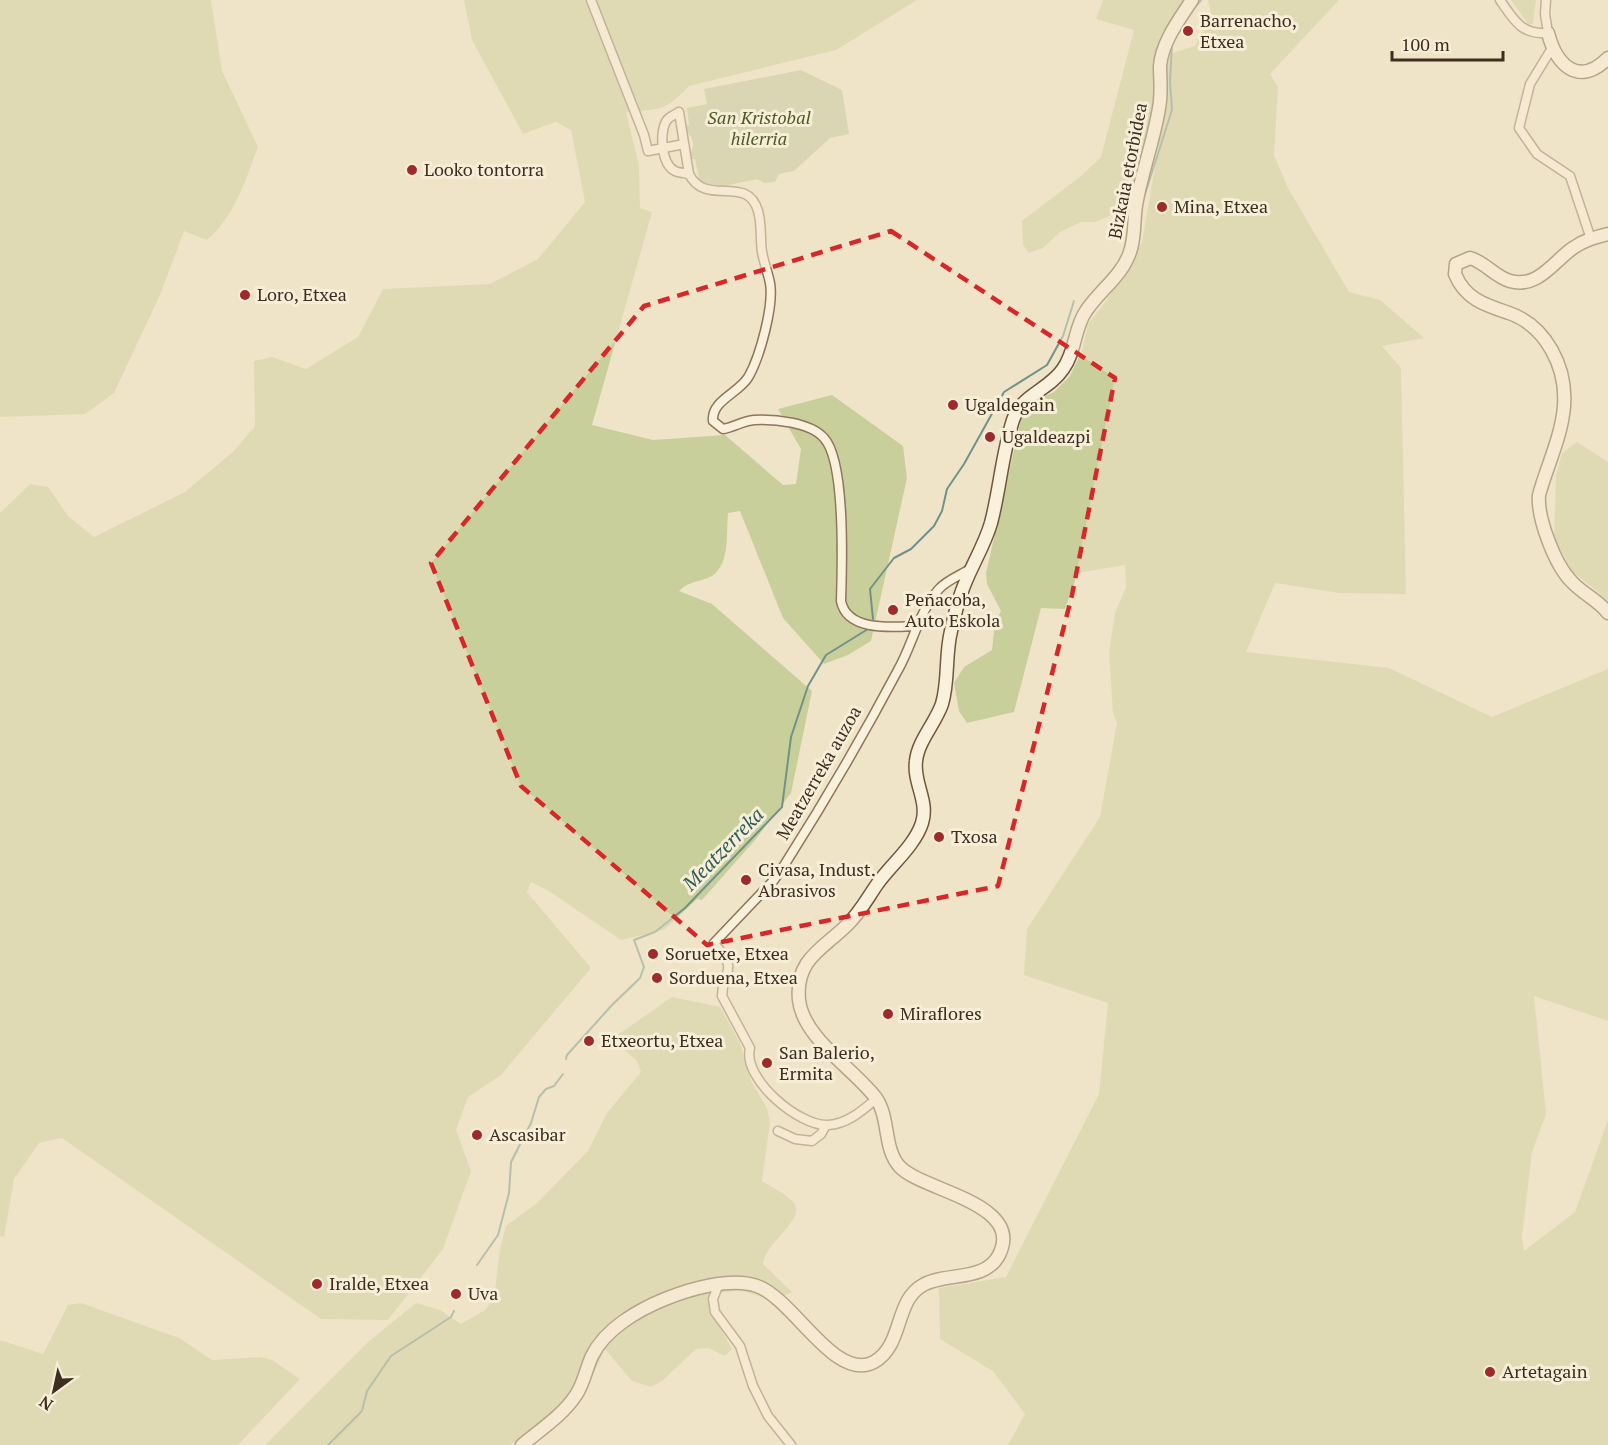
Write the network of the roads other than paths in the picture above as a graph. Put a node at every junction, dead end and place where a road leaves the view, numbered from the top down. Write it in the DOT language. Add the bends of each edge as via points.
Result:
graph roads {
  1 [pos="591,0"];
  2 [pos="1192,0"];
  3 [pos="1500,0"];
  4 [pos="1546,0"];
  5 [pos="1548,33"];
  6 [pos="1552,48"];
  7 [pos="1608,58"];
  8 [pos="684,144"];
  9 [pos="662,148"];
  10 [pos="689,174"];
  11 [pos="1608,234"];
  12 [pos="1592,239"];
  13 [pos="973,566"];
  14 [pos="1608,613"];
  15 [pos="915,626"];
  16 [pos="876,1099"];
  17 [pos="826,1125"];
  18 [pos="778,1131"];
  19 [pos="718,1286"];
  20 [pos="522,1445"];
  21 [pos="791,1445"];
  1 -- 9 [label="street" via="648,151"];
  2 -- 13 [label="street, Bizkaia etorbidea" via="1168,40 1161,61 1159,110 1136,205 1131,249 1120,270 1083,315 1061,373 1016,411 991,523"];
  3 -- 5 [label="street" via="1525,32"];
  4 -- 5 [label="street"];
  5 -- 6 [label="street"];
  6 -- 7 [label="street" via="1564,66 1581,71"];
  6 -- 12 [label="street" via="1530,84 1519,128 1537,154 1570,176"];
  8 -- 9 [label="street"];
  8 -- 9 [label="street" via="679,112 664,127"];
  8 -- 10 [label="street"];
  9 -- 10 [label="street" via="674,171"];
  10 -- 15 [label="street" via="694,184 706,191 742,192 751,197 758,211 762,252 771,284 767,320 750,374 718,404 713,421 723,429 752,420 782,422 808,429 825,439 833,457 840,495 844,610 853,619 872,625"];
  11 -- 12 [label="street"];
  12 -- 14 [label="street" via="1574,247 1543,274 1527,282 1501,277 1470,258 1456,264 1455,274 1467,295 1518,317 1550,346 1564,387 1564,406 1538,510 1571,581"];
  13 -- 15 [label="street, Meatzerreka auzoa" via="940,588"];
  13 -- 16 [label="street, Bizkaia etorbidea" via="962,589 950,637 942,704 916,756 924,804 921,825 849,924 812,956 800,983 799,998 806,1021"];
  15 -- 17 [label="street, Meatzerreka auzoa" via="912,643 897,673 785,864 714,943 730,971 722,996 750,1048 747,1058 751,1070 769,1094 814,1122"];
  16 -- 17 [label="street" via="847,1120"];
  16 -- 19 [label="street, Bizkaia etorbidea" via="895,1162 902,1169 990,1213 1001,1232 1002,1246 996,1260 980,1271 918,1287 908,1299 893,1342 885,1353 860,1366 851,1366 827,1349 772,1294 739,1283"];
  17 -- 18 [label="street" via="812,1141"];
  19 -- 20 [label="street, Bizkaia etorbidea" via="664,1300 623,1321 595,1350 581,1387 570,1403"];
  19 -- 21 [label="street" via="713,1299 715,1312 740,1346 766,1412"];
}
